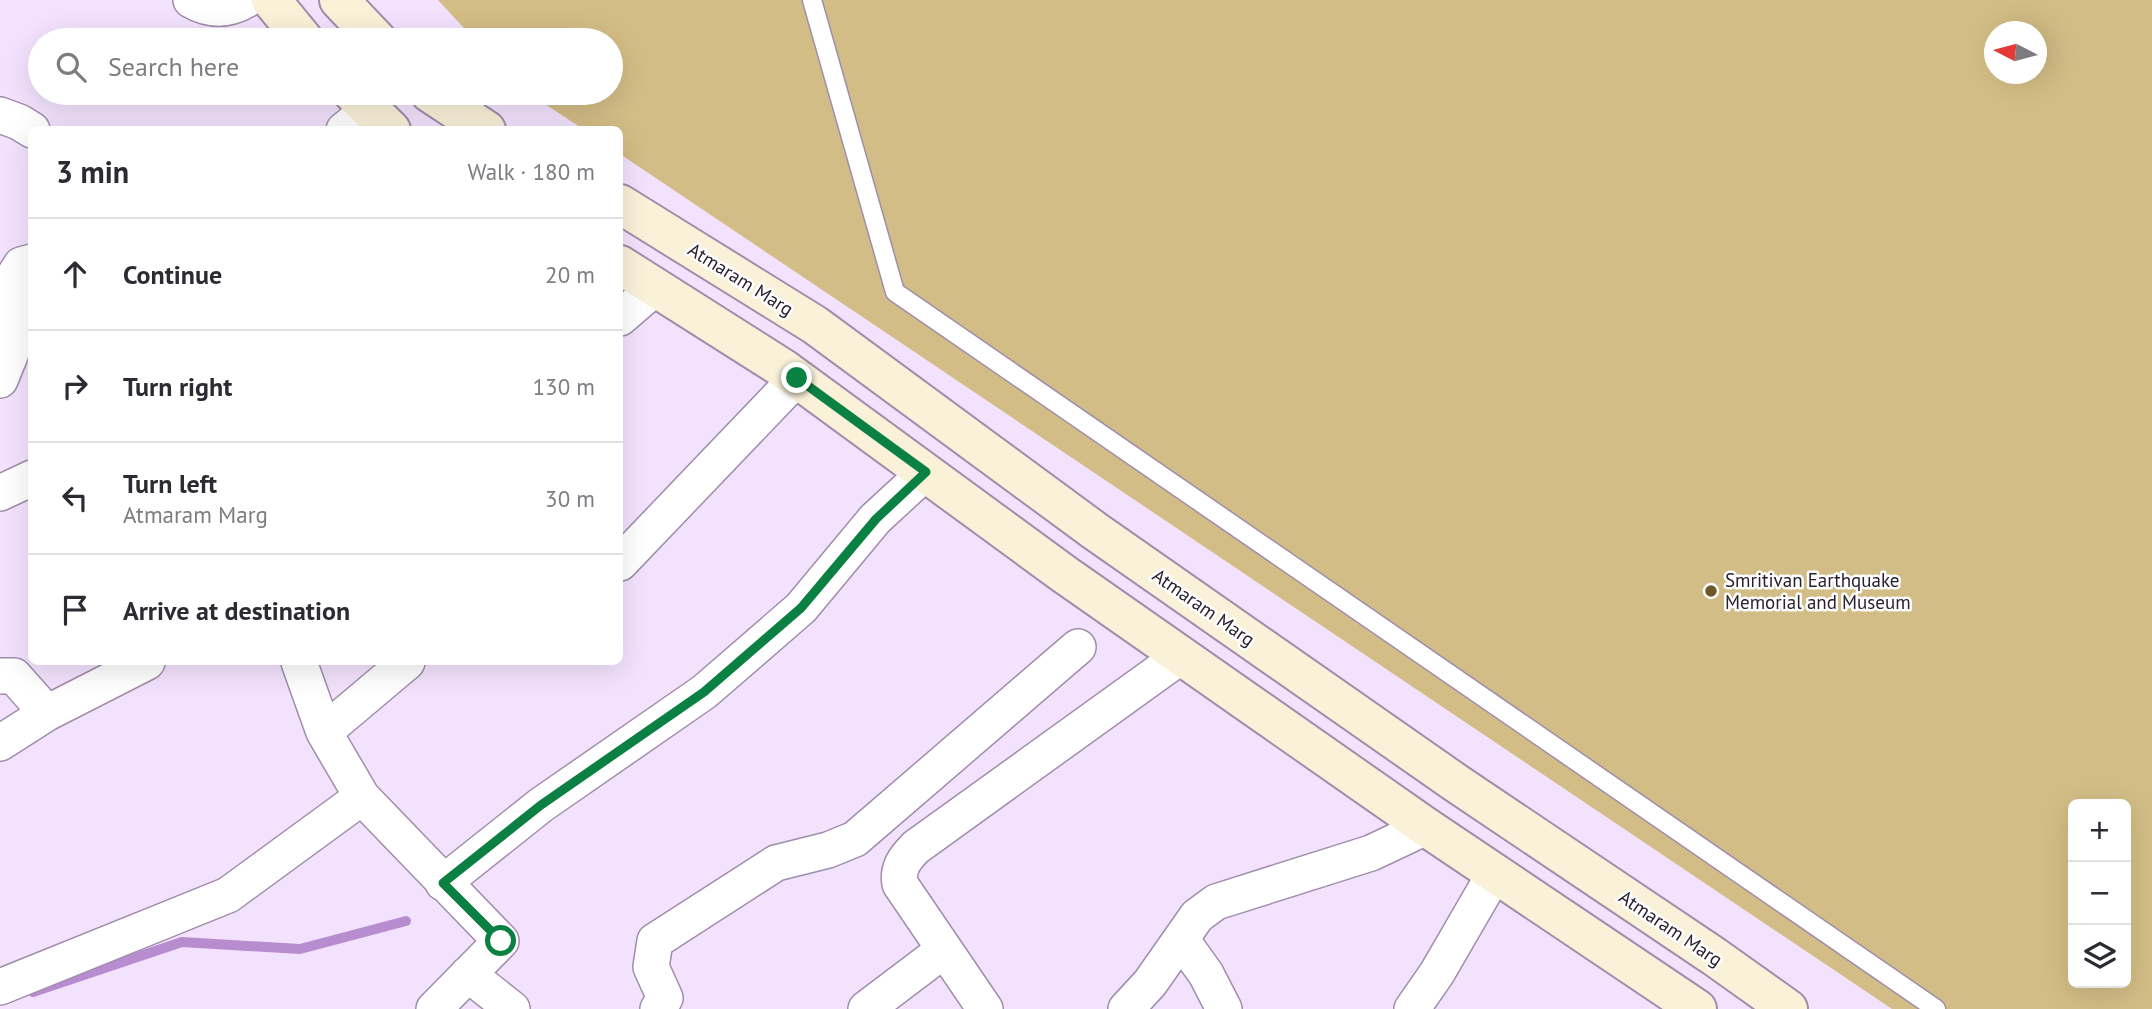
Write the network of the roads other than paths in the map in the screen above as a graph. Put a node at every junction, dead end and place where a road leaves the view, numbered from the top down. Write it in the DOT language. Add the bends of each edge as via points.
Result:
graph roads {
  1 [pos="191,0"];
  2 [pos="246,0"];
  3 [pos="271,0"];
  4 [pos="339,0"];
  5 [pos="812,0"];
  6 [pos="294,28"];
  7 [pos="366,28"];
  8 [pos="448,105"];
  9 [pos="0,115"];
  10 [pos="480,126"];
  11 [pos="28,128"];
  12 [pos="623,206"];
  13 [pos="28,263"];
  14 [pos="623,267"];
  15 [pos="656,287"];
  16 [pos="623,315"];
  17 [pos="797,378"];
  18 [pos="0,380"];
  19 [pos="926,472"];
  20 [pos="28,480"];
  21 [pos="0,493"];
  22 [pos="623,560"];
  23 [pos="1078,647"];
  24 [pos="1181,656"];
  25 [pos="141,665"];
  26 [pos="300,665"];
  27 [pos="403,665"];
  28 [pos="0,676"];
  29 [pos="47,713"];
  30 [pos="324,732"];
  31 [pos="0,743"];
  32 [pos="362,797"];
  33 [pos="1426,827"];
  34 [pos="1494,873"];
  35 [pos="443,883"];
  36 [pos="1181,939"];
  37 [pos="944,950"];
  38 [pos="468,974"];
  39 [pos="0,987"];
  40 [pos="668,1005"];
  41 [pos="1685,1006"];
  42 [pos="434,1009"];
  43 [pos="513,1009"];
  44 [pos="866,1009"];
  45 [pos="985,1009"];
  46 [pos="1126,1009"];
  47 [pos="1224,1009"];
  48 [pos="1412,1009"];
  49 [pos="1788,1009"];
  50 [pos="1936,1009"];
  1 -- 2 [label="street" via="212,9"];
  3 -- 6 [label="main road"];
  4 -- 7 [label="main road"];
  5 -- 50 [label="lane" via="895,292"];
  8 -- 10 [label="main road"];
  9 -- 11 [label="street"];
  12 -- 49 [label="main road, Atmaram Marg" via="815,325 1106,538"];
  13 -- 18 [label="street" via="21,265 11,281 11,353"];
  14 -- 15 [label="main road"];
  15 -- 16 [label="street"];
  15 -- 17 [label="main road"];
  17 -- 19 [label="main road"];
  17 -- 22 [label="street"];
  19 -- 24 [label="main road"];
  19 -- 35 [label="street" via="876,519 801,608 704,692 541,805"];
  20 -- 21 [label="street"];
  23 -- 40 [label="street" via="855,839 775,863 655,941 651,967"];
  24 -- 33 [label="main road"];
  24 -- 37 [label="street" via="905,858 898,873 900,884"];
  25 -- 29 [label="street"];
  26 -- 30 [label="street"];
  27 -- 30 [label="street"];
  28 -- 29 [label="street" via="14,676"];
  29 -- 31 [label="street"];
  30 -- 32 [label="street"];
  32 -- 35 [label="street"];
  32 -- 39 [label="street" via="228,895"];
  33 -- 34 [label="main road"];
  33 -- 36 [label="street" via="1371,853 1216,902 1197,916"];
  34 -- 41 [label="main road"];
  34 -- 48 [label="street"];
  35 -- 38 [label="street" via="501,941"];
  36 -- 46 [label="street"];
  36 -- 47 [label="street"];
  37 -- 44 [label="street"];
  37 -- 45 [label="street"];
  38 -- 42 [label="street"];
  38 -- 43 [label="street"];
}
